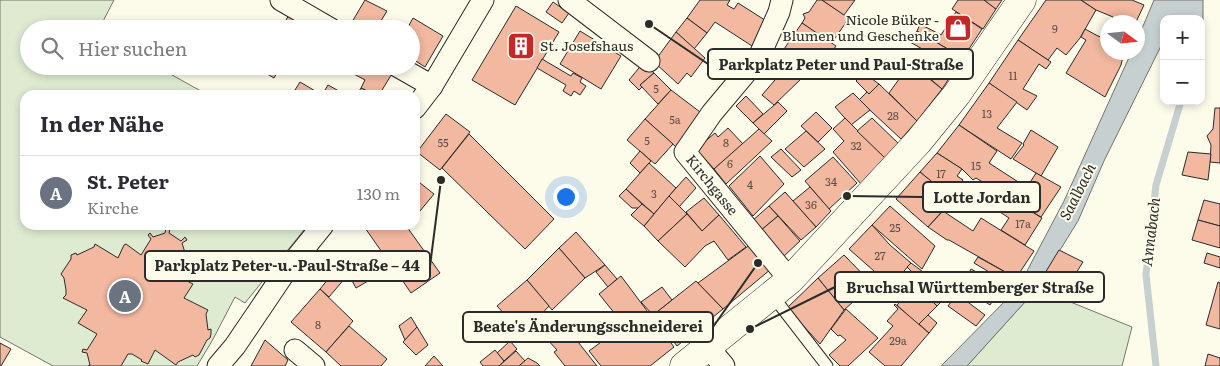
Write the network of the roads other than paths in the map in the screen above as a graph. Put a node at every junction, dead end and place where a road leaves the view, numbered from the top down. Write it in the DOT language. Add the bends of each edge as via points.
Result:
graph roads {
  1 [pos="281,0"];
  2 [pos="483,0"];
  3 [pos="569,0"];
  4 [pos="1022,0"];
  5 [pos="780,6"];
  6 [pos="315,20"];
  7 [pos="649,61"];
  8 [pos="413,75"];
  9 [pos="432,86"];
  10 [pos="420,102"];
  11 [pos="319,230"];
  12 [pos="781,288"];
  13 [pos="295,350"];
  14 [pos="716,357"];
  15 [pos="218,366"];
  16 [pos="314,366"];
  17 [pos="684,366"];
  18 [pos="827,366"];
  1 -- 6 [label="street"];
  2 -- 9 [label="street"];
  3 -- 7 [label="street"];
  4 -- 12 [label="main road" via="957,94 918,142"];
  5 -- 12 [label="street, Kirchgasse" via="759,57 712,113 685,152"];
  8 -- 9 [label="street"];
  9 -- 10 [label="street"];
  11 -- 15 [label="street"];
  12 -- 14 [label="main road"];
  12 -- 18 [label="lane"];
  13 -- 16 [label="street"];
  14 -- 17 [label="main road"];
}
